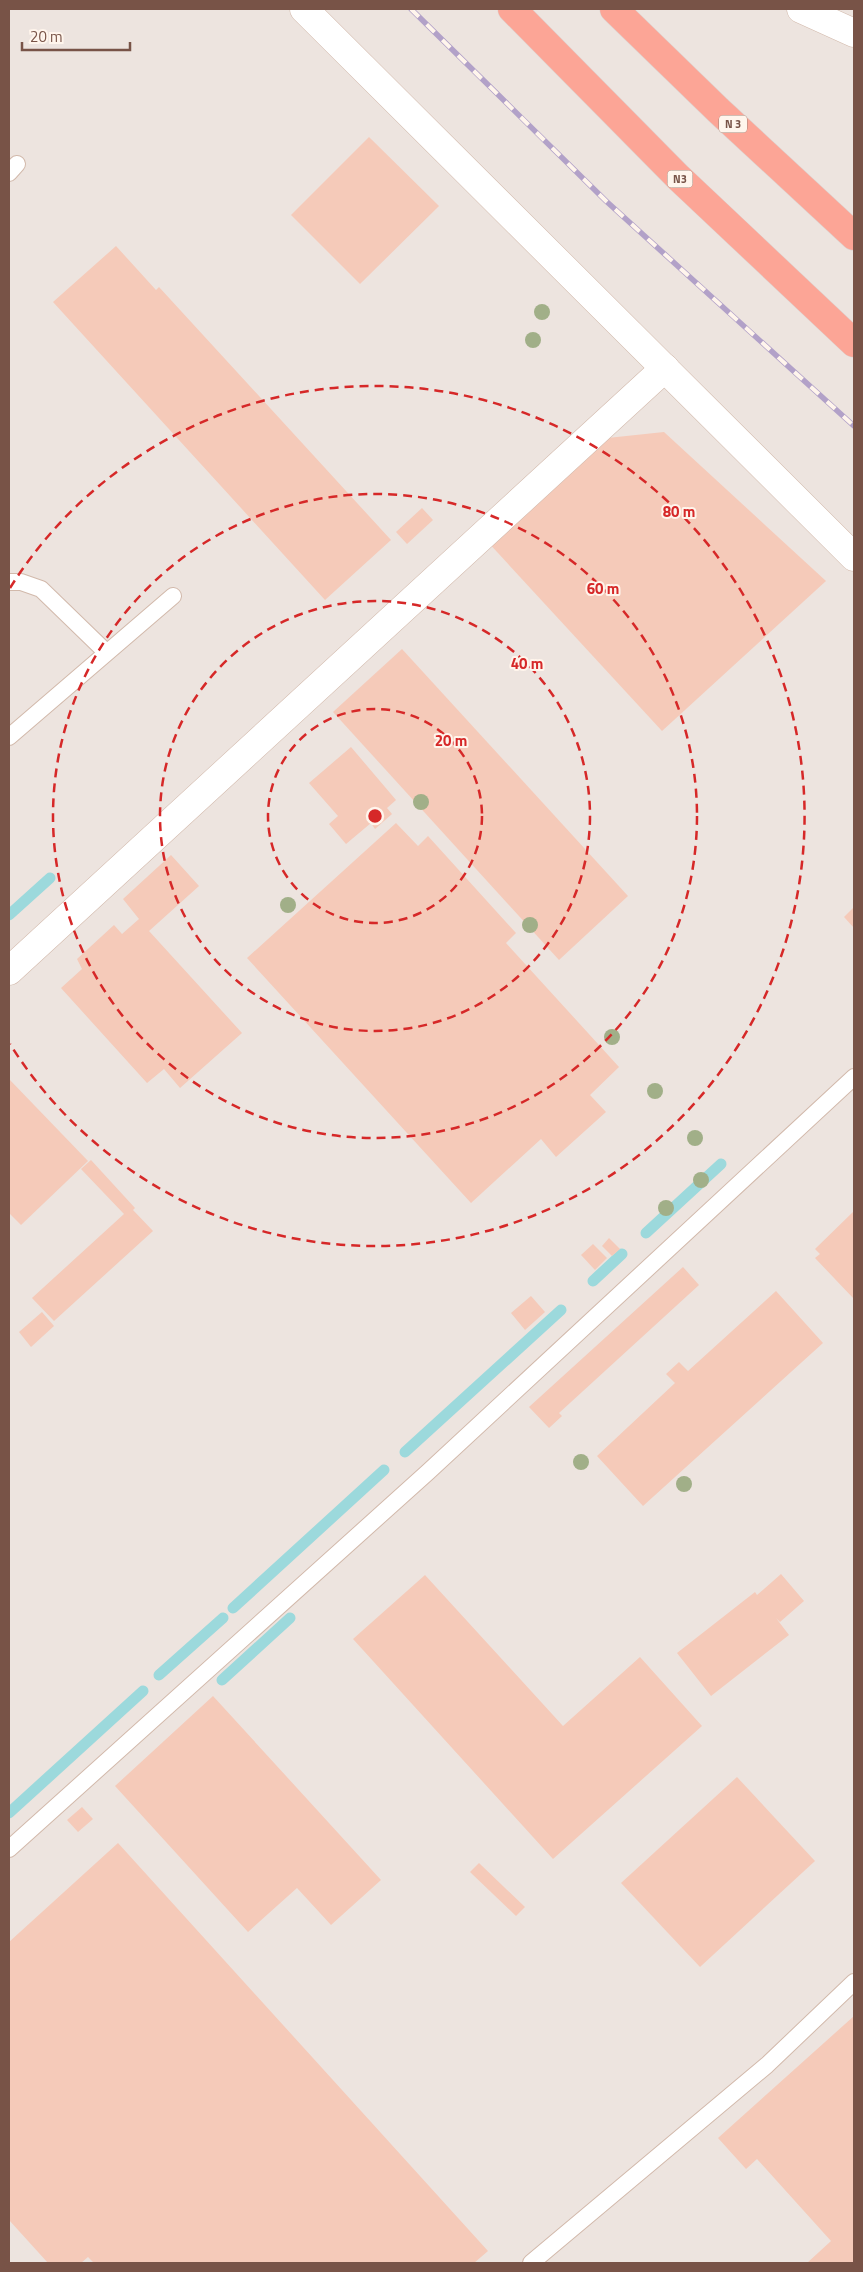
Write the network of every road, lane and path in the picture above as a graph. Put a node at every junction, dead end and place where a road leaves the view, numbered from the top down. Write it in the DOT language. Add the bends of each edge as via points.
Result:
graph roads {
  1 [pos="304,9"];
  2 [pos="512,9"];
  3 [pos="614,9"];
  4 [pos="801,9"];
  5 [pos="854,33"];
  6 [pos="854,236"];
  7 [pos="854,343"];
  8 [pos="665,368"];
  9 [pos="854,557"];
  10 [pos="9,582"];
  11 [pos="173,596"];
  12 [pos="106,652"];
  13 [pos="9,737"];
  14 [pos="9,971"];
  15 [pos="854,1077"];
  16 [pos="9,1849"];
  17 [pos="854,1982"];
  18 [pos="531,2263"];
  1 -- 8 [label="street"];
  2 -- 7 [label="highway, N3" via="678,177"];
  3 -- 6 [label="highway, N 3"];
  4 -- 5 [label="street"];
  8 -- 9 [label="street"];
  8 -- 14 [label="street"];
  10 -- 12 [label="lane" via="21,582 41,589"];
  11 -- 12 [label="lane"];
  12 -- 13 [label="lane"];
  15 -- 16 [label="lane" via="428,1472"];
  17 -- 18 [label="lane" via="767,2065"];
}
